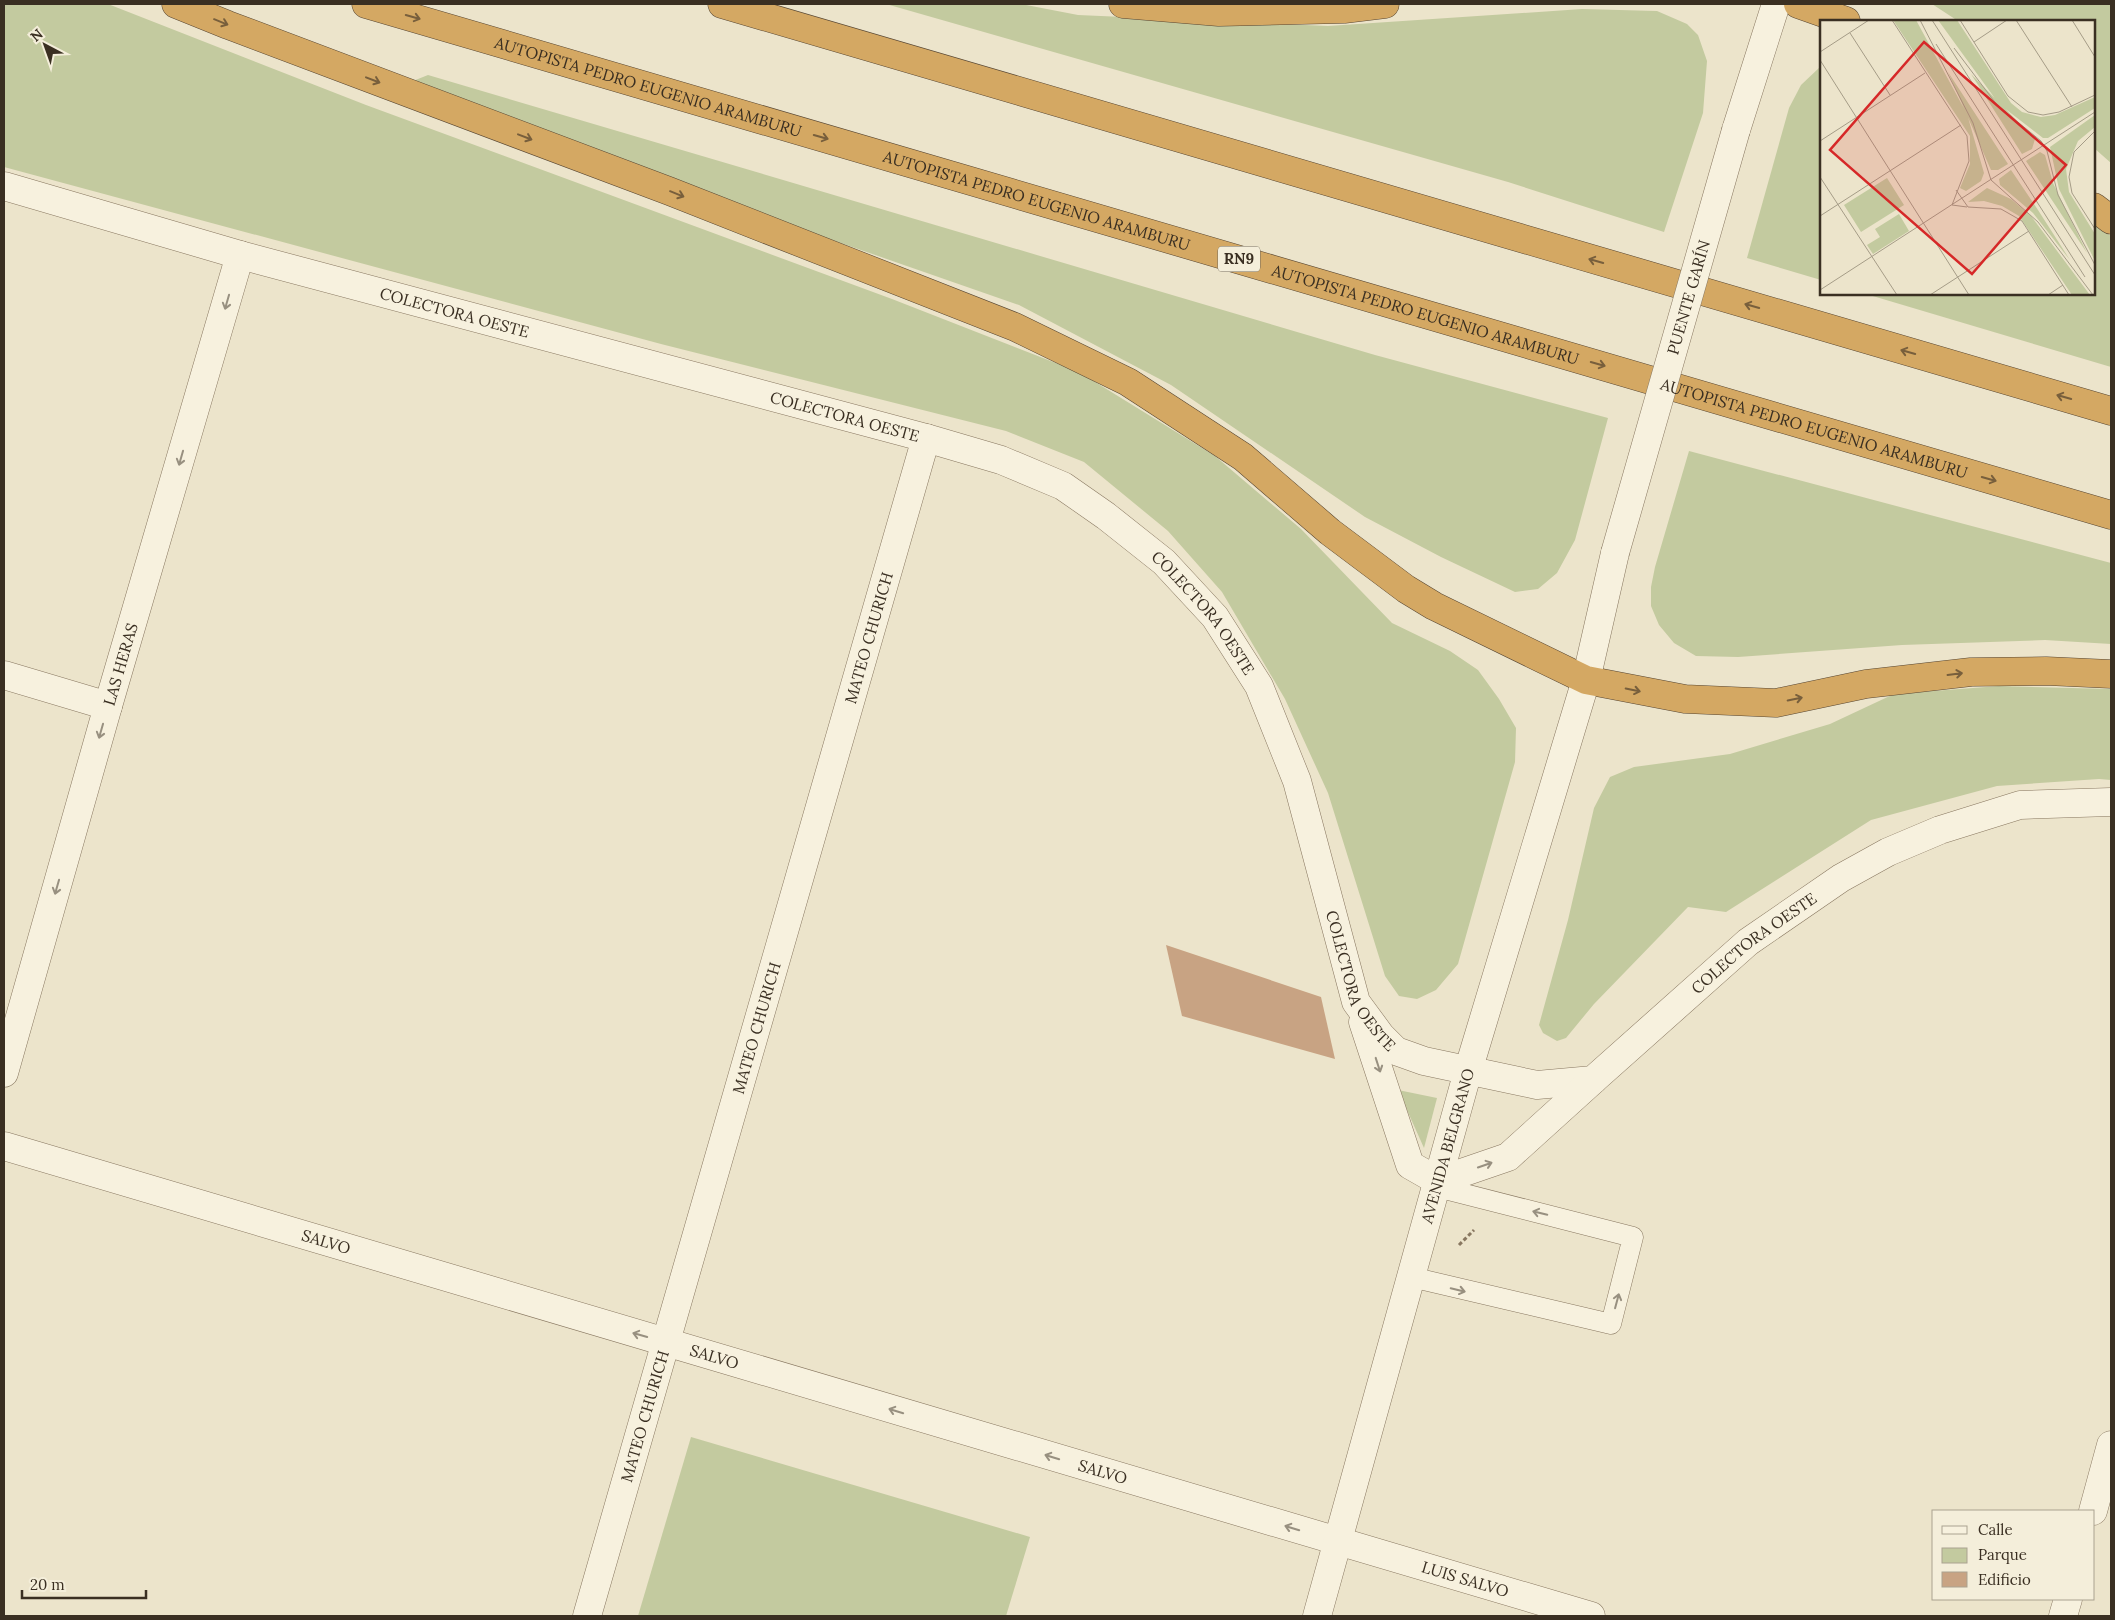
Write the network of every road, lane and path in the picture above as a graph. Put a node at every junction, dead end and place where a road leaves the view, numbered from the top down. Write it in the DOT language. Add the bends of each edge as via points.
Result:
graph roads {
  1 [pos="176,4"];
  2 [pos="366,4"];
  3 [pos="722,4"];
  4 [pos="1123,4"];
  5 [pos="1385,4"];
  6 [pos="1776,4"];
  7 [pos="1798,4"];
  8 [pos="1843,20"];
  9 [pos="4,186"];
  10 [pos="2095,208"];
  11 [pos="2111,220"];
  12 [pos="240,255"];
  13 [pos="2111,411"];
  14 [pos="926,438"];
  15 [pos="2111,515"];
  16 [pos="2111,674"];
  17 [pos="4,675"];
  18 [pos="1586,680"];
  19 [pos="108,706"];
  20 [pos="2111,802"];
  21 [pos="1356,1002"];
  22 [pos="1468,1071"];
  23 [pos="4,1074"];
  24 [pos="1593,1080"];
  25 [pos="4,1146"];
  26 [pos="1438,1184"];
  27 [pos="1411,1277"];
  28 [pos="667,1343"];
  29 [pos="2111,1445"];
  30 [pos="2092,1510"];
  31 [pos="1339,1542"];
  32 [pos="2068,1600"];
  33 [pos="587,1616"];
  34 [pos="1318,1616"];
  35 [pos="1591,1616"];
  36 [pos="2063,1616"];
  1 -- 18 [label="highway, one-way" via="669,190 1014,327 1128,382 1243,457 1330,532 1434,606"];
  2 -- 15 [label="highway, AUTOPISTA PEDRO EUGENIO ARAMBURU / RN9, one-way"];
  13 -- 3 [label="highway, one-way"];
  4 -- 5 [label="highway" via="1219,12 1344,9"];
  6 -- 18 [label="street, PUENTE GARÍN, bridge" via="1736,130 1615,553"];
  7 -- 8 [label="highway"];
  9 -- 12 [label="street, COLECTORA OESTE"];
  10 -- 11 [label="highway"];
  12 -- 14 [label="street, COLECTORA OESTE"];
  12 -- 19 [label="street, LAS HERAS, one-way"];
  14 -- 21 [label="street, COLECTORA OESTE" via="1001,460 1063,486 1164,562 1215,617 1259,686 1297,781"];
  14 -- 28 [label="street, MATEO CHURICH"];
  18 -- 16 [label="highway, one-way" via="1685,699 1776,703 1866,684 1971,672"];
  17 -- 19 [label="street"];
  18 -- 22 [label="street, AVENIDA BELGRANO"];
  19 -- 23 [label="street, LAS HERAS, one-way"];
  20 -- 24 [label="street, COLECTORA OESTE" via="2020,805 1940,830 1888,852 1841,878 1748,942"];
  21 -- 22 [label="street, COLECTORA OESTE" via="1381,1036 1396,1050"];
  21 -- 26 [label="street, one-way" via="1410,1165"];
  22 -- 24 [label="street, COLECTORA OESTE" via="1536,1085"];
  22 -- 26 [label="street, AVENIDA BELGRANO"];
  26 -- 24 [label="street, one-way" via="1508,1158"];
  28 -- 25 [label="street, SALVO, one-way"];
  26 -- 27 [label="street, AVENIDA BELGRANO"];
  27 -- 26 [label="lane, one-way" via="1610,1324 1634,1237"];
  27 -- 31 [label="street, AVENIDA BELGRANO"];
  31 -- 28 [label="street, SALVO, one-way"];
  28 -- 33 [label="street, MATEO CHURICH"];
  29 -- 30 [label="street"];
  31 -- 34 [label="street, AVENIDA BELGRANO"];
  31 -- 35 [label="street, LUIS SALVO"];
  32 -- 36 [label="street"];
}
